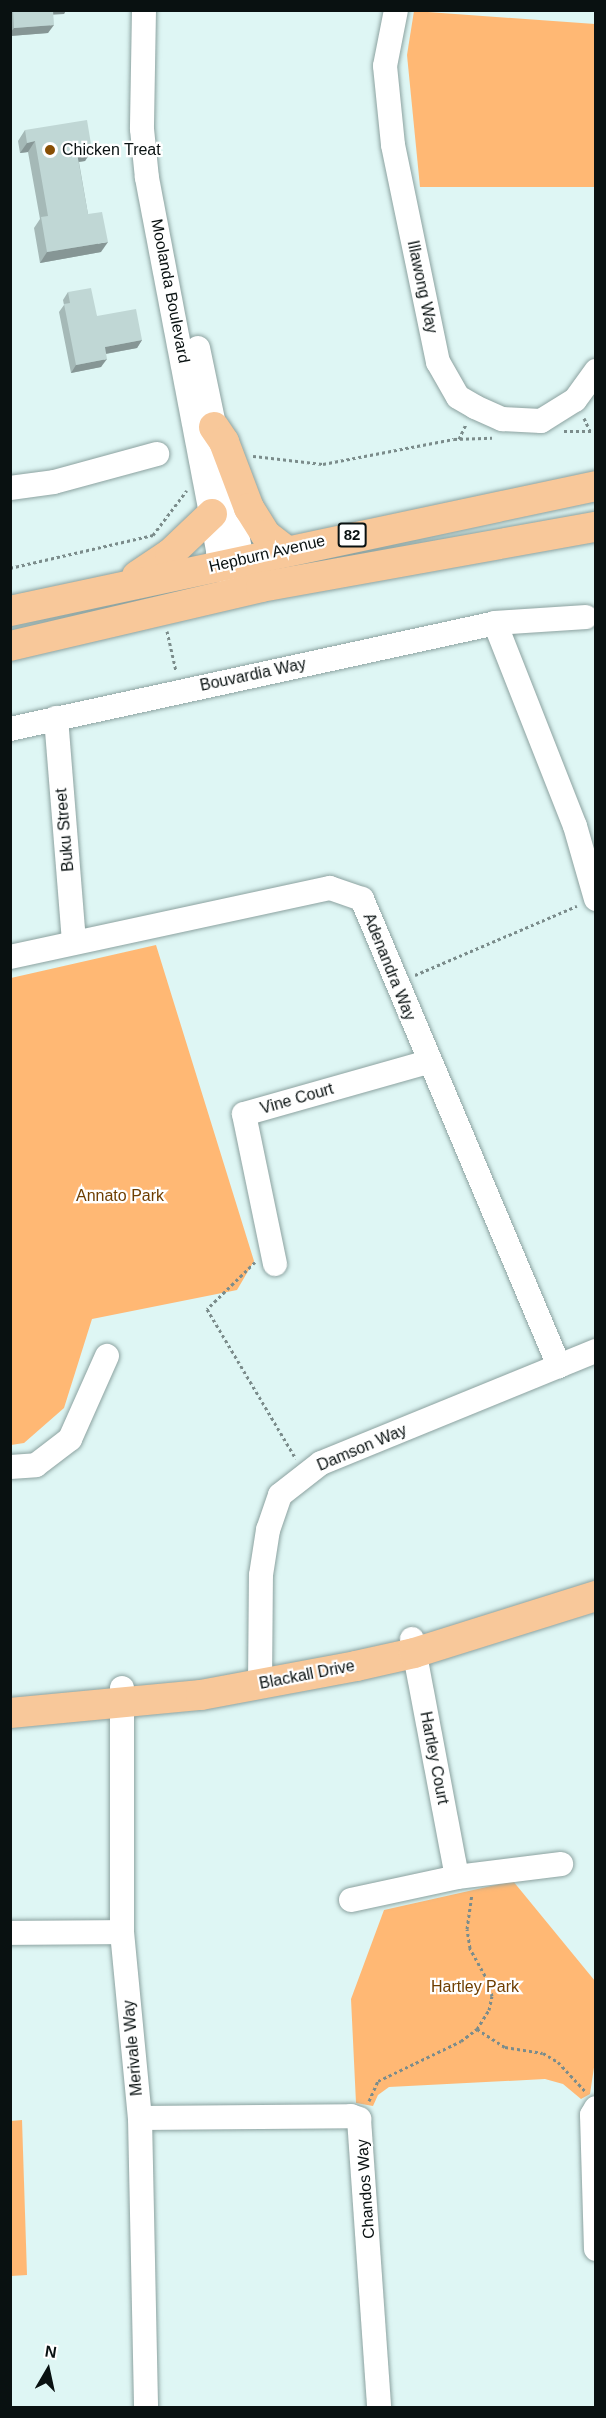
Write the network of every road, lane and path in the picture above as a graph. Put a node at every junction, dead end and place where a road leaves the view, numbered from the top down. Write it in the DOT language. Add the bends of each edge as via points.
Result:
graph roads {
  1 [pos="144,10"];
  2 [pos="160,10"];
  3 [pos="396,10"];
  4 [pos="596,372"];
  5 [pos="214,427"];
  6 [pos="596,431"];
  7 [pos="552,433"];
  8 [pos="494,438"];
  9 [pos="157,454"];
  10 [pos="247,458"];
  11 [pos="190,486"];
  12 [pos="596,486"];
  13 [pos="10,488"];
  14 [pos="212,514"];
  15 [pos="596,527"];
  16 [pos="284,549"];
  17 [pos="233,561"];
  18 [pos="10,568"];
  19 [pos="261,587"];
  20 [pos="110,589"];
  21 [pos="217,596"];
  22 [pos="10,611"];
  23 [pos="586,617"];
  24 [pos="495,623"];
  25 [pos="10,646"];
  26 [pos="56,718"];
  27 [pos="10,729"];
  28 [pos="595,899"];
  29 [pos="74,942"];
  30 [pos="10,957"];
  31 [pos="397,983"];
  32 [pos="428,1062"];
  33 [pos="272,1256"];
  34 [pos="596,1351"];
  35 [pos="107,1356"];
  36 [pos="559,1366"];
  37 [pos="10,1467"];
  38 [pos="305,1474"];
  39 [pos="596,1581"];
  40 [pos="596,1596"];
  41 [pos="413,1646"];
  42 [pos="259,1678"];
  43 [pos="122,1696"];
  44 [pos="10,1698"];
  45 [pos="10,1713"];
  46 [pos="561,1864"];
  47 [pos="463,1876"];
  48 [pos="351,1900"];
  49 [pos="122,1932"];
  50 [pos="10,1933"];
  51 [pos="477,2029"];
  52 [pos="592,2101"];
  53 [pos="140,2118"];
  54 [pos="362,2127"];
  55 [pos="596,2249"];
  56 [pos="146,2408"];
  57 [pos="378,2408"];
  1 -- 14 [label="street, Moolanda Boulevard" via="142,129 147,178"];
  2 -- 5 [label="street, Moolanda Boulevard" via="158,126 164,181"];
  3 -- 4 [label="street, Illawong Way" via="385,66 393,145 438,362 458,397 502,419 541,421 575,400"];
  5 -- 16 [label="main road" via="224,442 249,508 266,535"];
  5 -- 17 [label="street, Moolanda Boulevard" via="240,549"];
  6 -- 7 [label="path"];
  8 -- 10 [label="path" via="454,439 323,464 255,455"];
  9 -- 13 [label="street" via="54,482"];
  11 -- 18 [label="path" via="153,535"];
  12 -- 16 [label="main road, Hepburn Avenue / 82"];
  14 -- 17 [label="street, Moolanda Boulevard" via="218,551"];
  14 -- 20 [label="main road" via="150,569"];
  15 -- 19 [label="main road, Hepburn Avenue / 82"];
  16 -- 17 [label="main road, Hepburn Avenue / 82"];
  17 -- 19 [label="street, Moolanda Boulevard"];
  17 -- 20 [label="main road, Hepburn Avenue / 82"];
  17 -- 21 [label="street, Moolanda Boulevard"];
  19 -- 21 [label="main road, Hepburn Avenue / 82"];
  20 -- 22 [label="main road, Hepburn Avenue / 82"];
  21 -- 25 [label="main road, Hepburn Avenue / 82"];
  23 -- 24 [label="street, Bouvardia Way"];
  24 -- 26 [label="street, Bouvardia Way"];
  24 -- 28 [label="street" via="575,826"];
  26 -- 27 [label="street, Bouvardia Way"];
  26 -- 29 [label="street, Buku Street"];
  28 -- 31 [label="path"];
  29 -- 30 [label="street, Adenandra Way"];
  29 -- 31 [label="street, Adenandra Way" via="330,888 362,899"];
  31 -- 32 [label="street, Adenandra Way"];
  32 -- 33 [label="street, Vine Court" via="244,1114"];
  32 -- 36 [label="street, Adenandra Way"];
  33 -- 38 [label="path" via="207,1309"];
  34 -- 36 [label="street, Damson Way"];
  35 -- 37 [label="street" via="70,1439 36,1465"];
  36 -- 38 [label="street, Damson Way" via="321,1463"];
  38 -- 42 [label="street, Damson Way" via="280,1495 268,1530 261,1575"];
  39 -- 41 [label="main road, Blackall Drive"];
  40 -- 41 [label="main road, Blackall Drive"];
  41 -- 42 [label="main road, Blackall Drive"];
  41 -- 47 [label="street, Hartley Court"];
  42 -- 43 [label="main road, Blackall Drive"];
  43 -- 44 [label="main road, Blackall Drive"];
  43 -- 45 [label="main road, Blackall Drive"];
  43 -- 49 [label="street, Merivale Way"];
  46 -- 47 [label="street"];
  47 -- 48 [label="street"];
  47 -- 51 [label="path" via="472,1890 470,1948 492,1996 489,2010"];
  49 -- 50 [label="street"];
  49 -- 53 [label="street, Merivale Way"];
  51 -- 52 [label="path" via="505,2047 543,2053 558,2062"];
  51 -- 54 [label="path" via="462,2041 378,2081"];
  52 -- 55 [label="street"];
  53 -- 54 [label="street, Chandos Way" via="351,2116 359,2119"];
  53 -- 56 [label="street, Merivale Way"];
  54 -- 57 [label="street, Chandos Way"];
}
